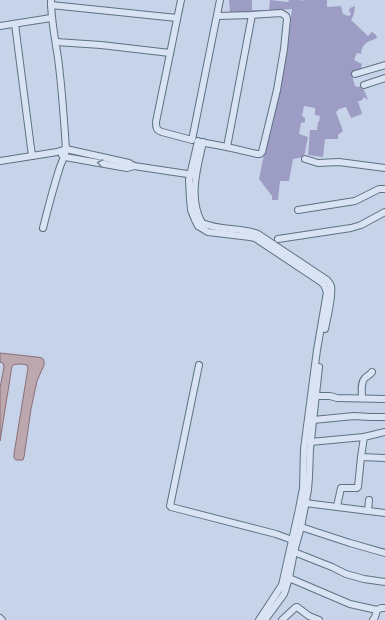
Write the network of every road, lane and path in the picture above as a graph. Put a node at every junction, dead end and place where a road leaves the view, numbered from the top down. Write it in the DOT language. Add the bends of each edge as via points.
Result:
graph roads {
  1 [pos="181,0"];
  2 [pos="220,0"];
  3 [pos="51,2"];
  4 [pos="217,16"];
  5 [pos="252,16"];
  6 [pos="51,18"];
  7 [pos="177,18"];
  8 [pos="15,24"];
  9 [pos="0,26"];
  10 [pos="56,42"];
  11 [pos="170,52"];
  12 [pos="385,65"];
  13 [pos="355,74"];
  14 [pos="385,78"];
  15 [pos="364,85"];
  16 [pos="198,141"];
  17 [pos="227,147"];
  18 [pos="66,149"];
  19 [pos="57,152"];
  20 [pos="79,152"];
  21 [pos="32,156"];
  22 [pos="65,157"];
  23 [pos="78,159"];
  24 [pos="305,159"];
  25 [pos="0,161"];
  26 [pos="134,166"];
  27 [pos="385,168"];
  28 [pos="193,175"];
  29 [pos="385,189"];
  30 [pos="298,210"];
  31 [pos="385,212"];
  32 [pos="43,228"];
  33 [pos="278,239"];
  34 [pos="199,365"];
  35 [pos="316,370"];
  36 [pos="372,372"];
  37 [pos="315,396"];
  38 [pos="362,398"];
  39 [pos="385,399"];
  40 [pos="385,417"];
  41 [pos="313,420"];
  42 [pos="385,432"];
  43 [pos="364,436"];
  44 [pos="310,442"];
  45 [pos="307,449"];
  46 [pos="361,457"];
  47 [pos="385,458"];
  48 [pos="369,500"];
  49 [pos="305,502"];
  50 [pos="337,506"];
  51 [pos="368,511"];
  52 [pos="385,513"];
  53 [pos="301,527"];
  54 [pos="294,541"];
  55 [pos="294,552"];
  56 [pos="385,552"];
  57 [pos="289,578"];
  58 [pos="385,582"];
  59 [pos="385,608"];
  60 [pos="377,610"];
  61 [pos="308,618"];
  62 [pos="262,620"];
  63 [pos="282,620"];
  64 [pos="319,620"];
  65 [pos="373,620"];
  1 -- 7 [label="street"];
  2 -- 4 [label="street"];
  3 -- 6 [label="street"];
  3 -- 7 [label="street"];
  4 -- 5 [label="street"];
  4 -- 16 [label="street"];
  5 -- 17 [label="street"];
  5 -- 17 [label="street" via="286,16 277,90 262,152 257,154"];
  6 -- 8 [label="street"];
  6 -- 10 [label="street"];
  7 -- 11 [label="street"];
  8 -- 9 [label="street"];
  8 -- 21 [label="street"];
  10 -- 11 [label="street"];
  10 -- 18 [label="street"];
  11 -- 16 [label="street" via="156,128 158,131"];
  12 -- 13 [label="street"];
  14 -- 15 [label="street"];
  16 -- 17 [label="street"];
  16 -- 28 [label="street"];
  18 -- 19 [label="street"];
  18 -- 20 [label="street"];
  18 -- 22 [label="street"];
  19 -- 21 [label="street"];
  19 -- 22 [label="street"];
  20 -- 23 [label="street"];
  20 -- 26 [label="street"];
  21 -- 25 [label="street"];
  22 -- 23 [label="street"];
  22 -- 32 [label="street" via="56,179"];
  26 -- 23 [label="street, one-way" via="127,168"];
  24 -- 27 [label="street" via="318,163 339,162"];
  26 -- 28 [label="street"];
  28 -- 35 [label="street" via="197,219 202,224 250,231 330,283 328,310"];
  29 -- 30 [label="street" via="379,189 355,201"];
  31 -- 33 [label="street" via="351,228"];
  34 -- 54 [label="street" via="170,506"];
  35 -- 37 [label="street"];
  35 -- 45 [label="street"];
  36 -- 38 [label="street" via="362,382"];
  37 -- 38 [label="street"];
  37 -- 41 [label="street"];
  38 -- 39 [label="street"];
  40 -- 41 [label="street" via="354,416"];
  41 -- 44 [label="street"];
  42 -- 43 [label="street"];
  43 -- 44 [label="street"];
  43 -- 46 [label="street"];
  44 -- 45 [label="street"];
  45 -- 49 [label="street" via="309,477"];
  45 -- 54 [label="street"];
  46 -- 47 [label="street"];
  46 -- 50 [label="street" via="358,488 341,488"];
  48 -- 51 [label="street"];
  49 -- 50 [label="street"];
  49 -- 53 [label="street"];
  50 -- 51 [label="street"];
  51 -- 52 [label="street"];
  53 -- 54 [label="street"];
  53 -- 56 [label="street" via="350,544"];
  54 -- 55 [label="street"];
  54 -- 62 [label="street" via="282,585"];
  55 -- 57 [label="street"];
  55 -- 58 [label="street" via="346,574"];
  57 -- 60 [label="street" via="350,604"];
  57 -- 62 [label="street" via="284,594"];
  59 -- 60 [label="street"];
  60 -- 65 [label="street"];
  61 -- 63 [label="street" via="296,607"];
  61 -- 64 [label="street"];
}
